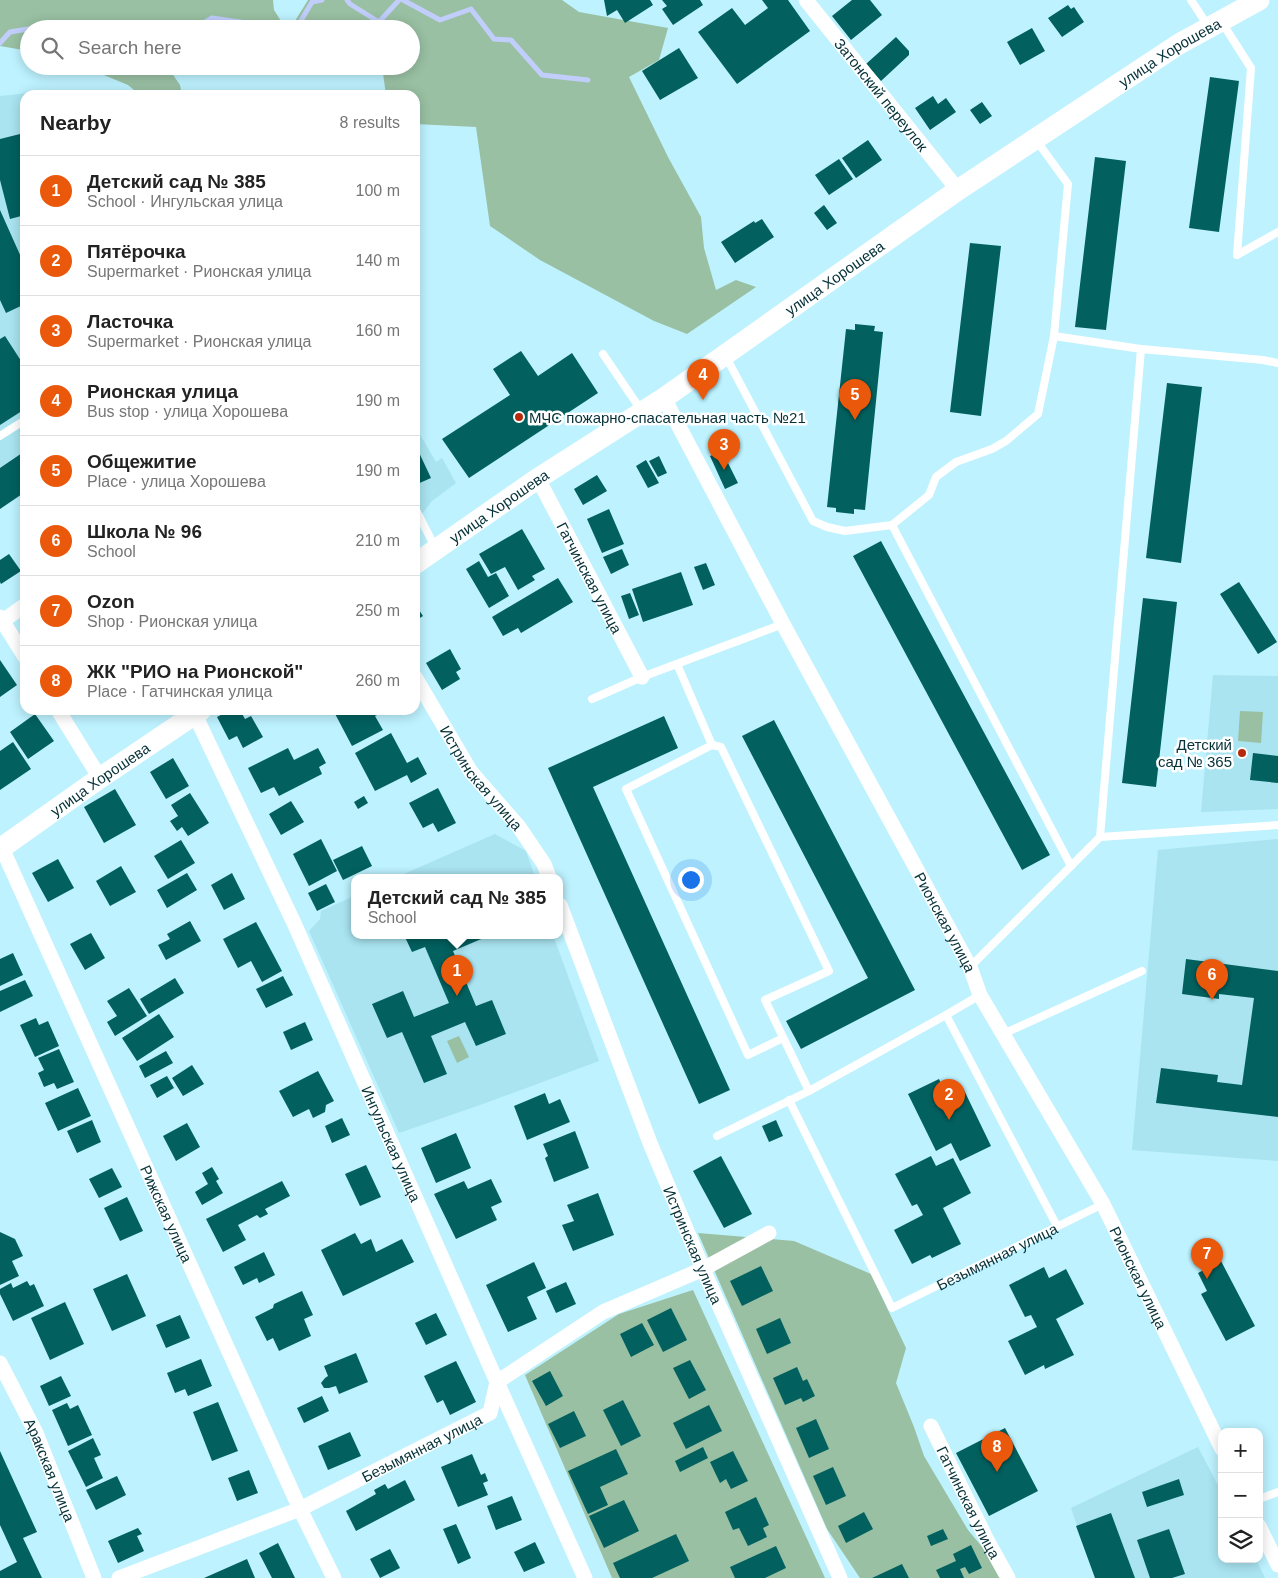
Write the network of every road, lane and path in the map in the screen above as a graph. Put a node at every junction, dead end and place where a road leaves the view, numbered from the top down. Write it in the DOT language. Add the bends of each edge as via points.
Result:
graph roads {
  1 [pos="806,0"];
  2 [pos="1191,0"];
  3 [pos="1259,0"];
  4 [pos="1215,24"];
  5 [pos="1035,139"];
  6 [pos="958,190"];
  7 [pos="1278,232"];
  8 [pos="1054,336"];
  9 [pos="1141,349"];
  10 [pos="603,354"];
  11 [pos="725,355"];
  12 [pos="1278,363"];
  13 [pos="664,398"];
  14 [pos="642,412"];
  15 [pos="20,423"];
  16 [pos="0,436"];
  17 [pos="537,479"];
  18 [pos="420,518"];
  19 [pos="892,525"];
  20 [pos="436,549"];
  21 [pos="420,560"];
  22 [pos="20,608"];
  23 [pos="1,621"];
  24 [pos="784,624"];
  25 [pos="20,650"];
  26 [pos="677,664"];
  27 [pos="642,677"];
  28 [pos="420,685"];
  29 [pos="592,699"];
  30 [pos="61,715"];
  31 [pos="194,715"];
  32 [pos="199,715"];
  33 [pos="712,745"];
  34 [pos="100,778"];
  35 [pos="1278,825"];
  36 [pos="1100,837"];
  37 [pos="1,848"];
  38 [pos="1071,866"];
  39 [pos="548,874"];
  40 [pos="563,914"];
  41 [pos="970,967"];
  42 [pos="1142,972"];
  43 [pos="980,995"];
  44 [pos="946,1015"];
  45 [pos="1003,1034"];
  46 [pos="784,1038"];
  47 [pos="809,1091"];
  48 [pos="789,1100"];
  49 [pos="716,1136"];
  50 [pos="1103,1204"];
  51 [pos="1057,1226"];
  52 [pos="769,1233"];
  53 [pos="703,1269"];
  54 [pos="0,1363"];
  55 [pos="497,1382"];
  56 [pos="932,1426"];
  57 [pos="1218,1441"];
  58 [pos="1278,1492"];
  59 [pos="1263,1498"];
  60 [pos="300,1509"];
  61 [pos="1263,1534"];
  62 [pos="1278,1565"];
  63 [pos="94,1578"];
  64 [pos="119,1578"];
  65 [pos="334,1578"];
  66 [pos="586,1578"];
  67 [pos="840,1578"];
  68 [pos="1008,1578"];
  1 -- 6 [label="street, Затонский переулок"];
  2 -- 4 [label="lane"];
  3 -- 4 [label="main road, улица Хорошева"];
  4 -- 5 [label="main road, улица Хорошева" via="1178,44"];
  4 -- 7 [label="lane" via="1251,68 1237,255"];
  5 -- 6 [label="main road, улица Хорошева"];
  5 -- 8 [label="lane" via="1068,184"];
  6 -- 11 [label="main road, улица Хорошева"];
  8 -- 9 [label="lane"];
  8 -- 19 [label="lane" via="1038,414 1006,441 956,462 936,477 929,495"];
  9 -- 12 [label="lane"];
  9 -- 36 [label="lane"];
  10 -- 14 [label="lane"];
  11 -- 13 [label="main road, улица Хорошева"];
  11 -- 19 [label="lane" via="813,521 844,532"];
  13 -- 14 [label="main road, улица Хорошева"];
  13 -- 24 [label="street, Рионская улица"];
  14 -- 17 [label="main road, улица Хорошева"];
  15 -- 16 [label="lane"];
  17 -- 20 [label="main road, улица Хорошева"];
  17 -- 27 [label="street, Гатчинская улица"];
  18 -- 20 [label="lane"];
  19 -- 38 [label="lane"];
  20 -- 21 [label="main road, улица Хорошева"];
  22 -- 23 [label="street"];
  23 -- 25 [label="street"];
  24 -- 26 [label="lane"];
  24 -- 41 [label="street, Рионская улица"];
  26 -- 27 [label="lane"];
  26 -- 33 [label="lane"];
  27 -- 29 [label="lane"];
  28 -- 39 [label="street, Истринская улица" via="471,772 519,826"];
  30 -- 34 [label="street"];
  31 -- 34 [label="main road, улица Хорошева"];
  32 -- 55 [label="street, Ингульская улица" via="198,721 294,923"];
  33 -- 46 [label="lane" via="721,747 829,972 765,1000"];
  33 -- 46 [label="lane" via="626,789 748,1055"];
  34 -- 37 [label="main road, улица Хорошева"];
  35 -- 36 [label="lane"];
  36 -- 38 [label="lane"];
  37 -- 60 [label="street, Рижская улица"];
  38 -- 41 [label="lane"];
  40 -- 53 [label="street, Истринская улица" via="650,1143"];
  41 -- 43 [label="street, Рионская улица"];
  42 -- 45 [label="lane"];
  43 -- 44 [label="lane"];
  43 -- 45 [label="street, Рионская улица"];
  44 -- 47 [label="lane"];
  44 -- 51 [label="lane"];
  45 -- 50 [label="street, Рионская улица"];
  46 -- 47 [label="lane"];
  47 -- 48 [label="lane"];
  48 -- 49 [label="lane"];
  48 -- 51 [label="lane, Безымянная улица" via="892,1308"];
  50 -- 51 [label="lane, Безымянная улица"];
  50 -- 57 [label="street, Рионская улица"];
  52 -- 53 [label="street"];
  53 -- 55 [label="street" via="603,1312"];
  53 -- 67 [label="street, Истринская улица"];
  54 -- 63 [label="street, Аракская улица" via="36,1433"];
  55 -- 60 [label="street, Безымянная улица" via="490,1413"];
  55 -- 66 [label="street, Ингульская улица"];
  56 -- 68 [label="street, Гатчинская улица"];
  58 -- 59 [label="lane"];
  60 -- 64 [label="street, Безымянная улица"];
  60 -- 65 [label="street, Рижская улица"];
  61 -- 62 [label="street"];
}
